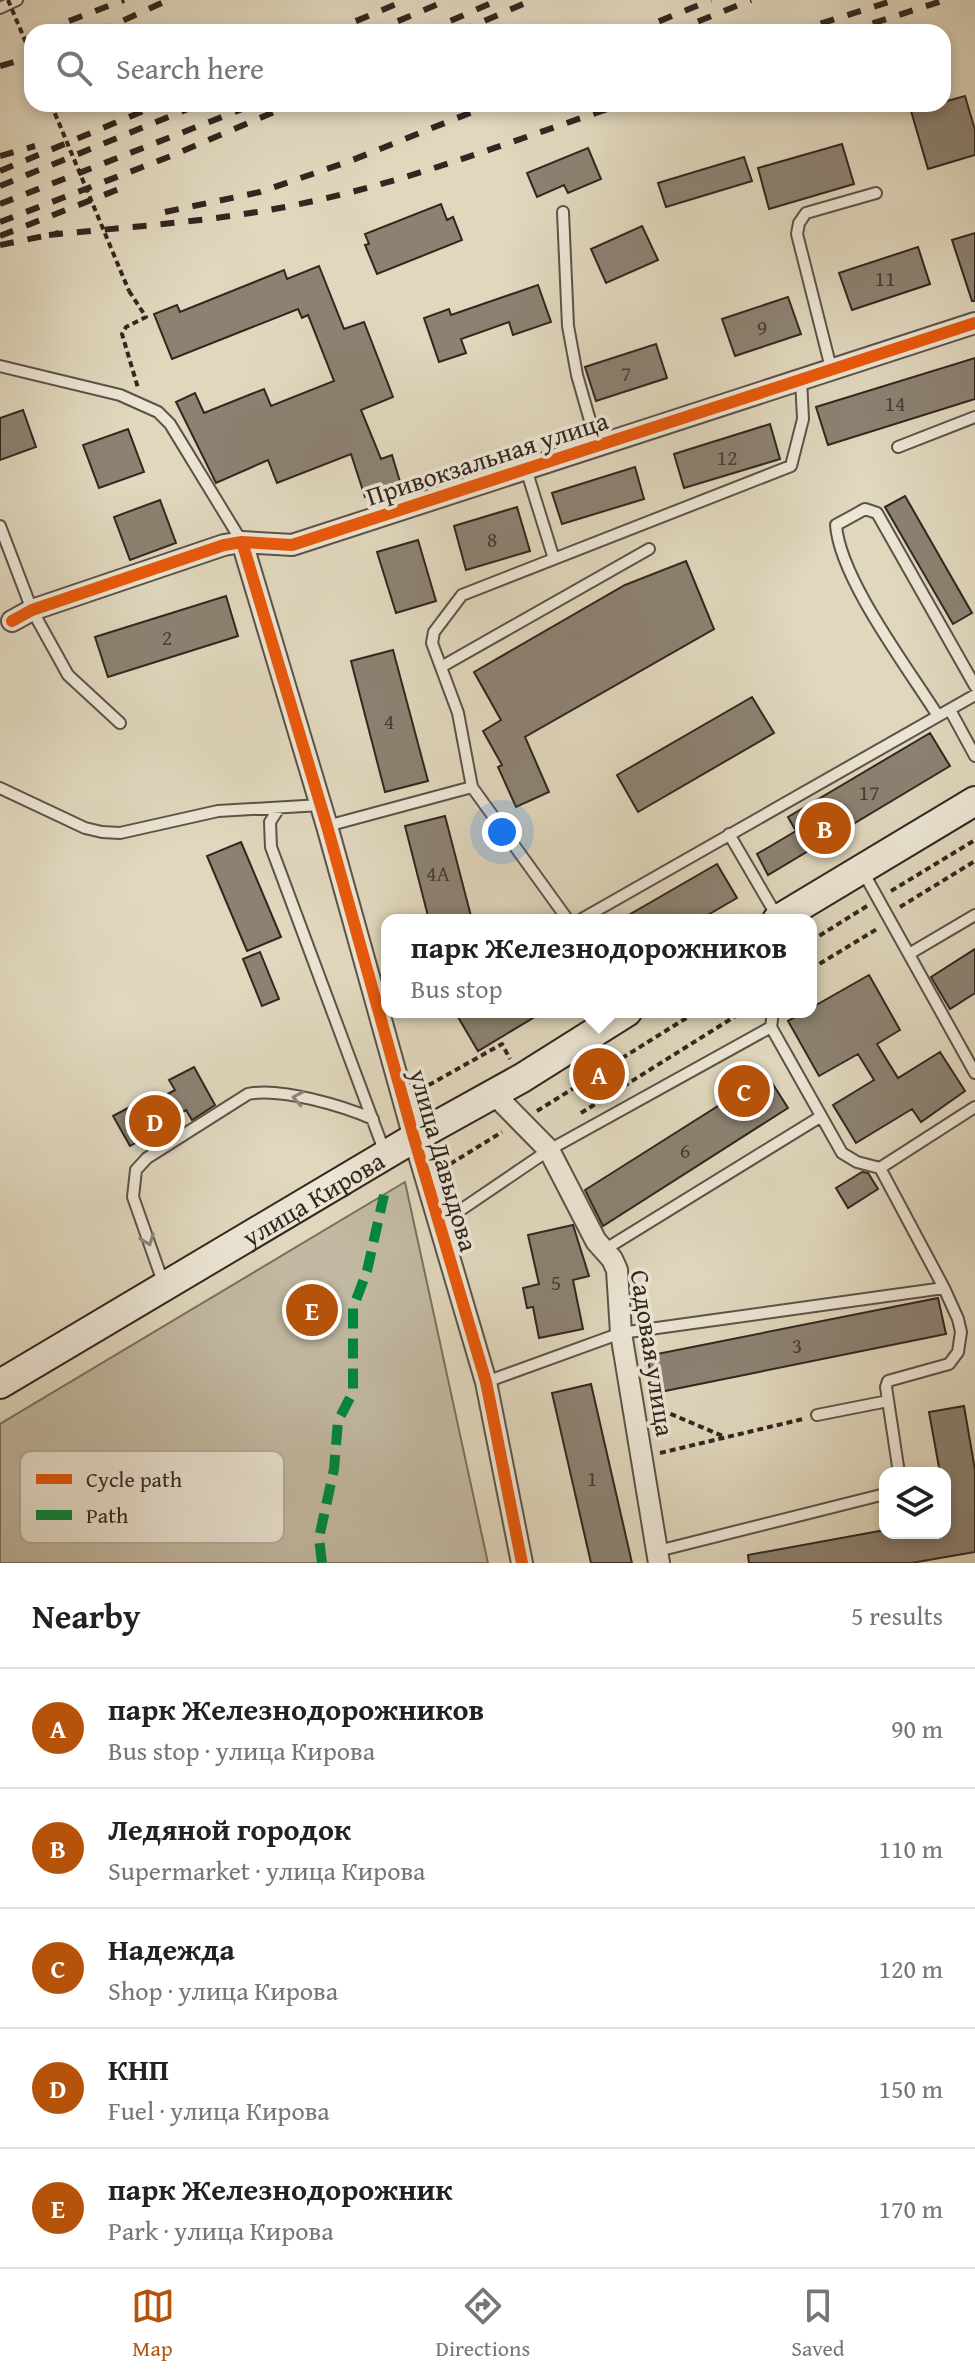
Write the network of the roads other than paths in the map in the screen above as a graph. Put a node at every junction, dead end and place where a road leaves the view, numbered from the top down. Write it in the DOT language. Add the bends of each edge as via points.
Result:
graph roads {
  1 [pos="17,0"];
  2 [pos="0,8"];
  3 [pos="876,193"];
  4 [pos="563,212"];
  5 [pos="975,323"];
  6 [pos="0,366"];
  7 [pos="831,368"];
  8 [pos="800,378"];
  9 [pos="975,417"];
  10 [pos="597,445"];
  11 [pos="898,447"];
  12 [pos="526,469"];
  13 [pos="0,526"];
  14 [pos="242,542"];
  15 [pos="649,549"];
  16 [pos="554,559"];
  17 [pos="32,610"];
  18 [pos="12,621"];
  19 [pos="441,667"];
  20 [pos="975,686"];
  21 [pos="975,695"];
  22 [pos="950,710"];
  23 [pos="938,716"];
  24 [pos="120,723"];
  25 [pos="975,756"];
  26 [pos="472,787"];
  27 [pos="0,788"];
  28 [pos="975,801"];
  29 [pos="321,805"];
  30 [pos="279,808"];
  31 [pos="327,826"];
  32 [pos="729,834"];
  33 [pos="861,869"];
  34 [pos="564,914"];
  35 [pos="591,914"];
  36 [pos="775,914"];
  37 [pos="788,914"];
  38 [pos="975,915"];
  39 [pos="909,954"];
  40 [pos="617,1018"];
  41 [pos="772,1018"];
  42 [pos="771,1027"];
  43 [pos="975,1073"];
  44 [pos="494,1094"];
  45 [pos="975,1107"];
  46 [pos="820,1117"];
  47 [pos="373,1119"];
  48 [pos="414,1138"];
  49 [pos="549,1150"];
  50 [pos="385,1155"];
  51 [pos="880,1168"];
  52 [pos="439,1225"];
  53 [pos="604,1250"];
  54 [pos="165,1287"];
  55 [pos="944,1288"];
  56 [pos="621,1333"];
  57 [pos="486,1382"];
  58 [pos="0,1384"];
  59 [pos="888,1401"];
  60 [pos="817,1415"];
  61 [pos="898,1467"];
  62 [pos="879,1496"];
  63 [pos="658,1557"];
  64 [pos="522,1563"];
  1 -- 2 [label="lane"];
  3 -- 7 [label="lane" via="806,213 799,223 797,234"];
  4 -- 10 [label="lane" via="568,326"];
  5 -- 7 [label="street, Привокзальная улица"];
  6 -- 14 [label="lane" via="120,395 158,412"];
  7 -- 8 [label="street, Привокзальная улица"];
  8 -- 10 [label="street, Привокзальная улица"];
  8 -- 16 [label="lane" via="803,419 791,466"];
  9 -- 11 [label="lane"];
  10 -- 12 [label="street, Привокзальная улица"];
  12 -- 14 [label="street, Привокзальная улица" via="292,545"];
  12 -- 16 [label="lane"];
  13 -- 17 [label="lane"];
  14 -- 17 [label="street, Привокзальная улица"];
  14 -- 29 [label="street, улица Давыдова"];
  15 -- 19 [label="lane"];
  16 -- 19 [label="lane" via="462,595 434,632 432,643"];
  17 -- 18 [label="street, Привокзальная улица"];
  17 -- 24 [label="lane" via="68,675"];
  19 -- 26 [label="lane" via="458,713"];
  20 -- 23 [label="lane" via="877,513 865,509 836,525 856,587"];
  21 -- 22 [label="lane"];
  22 -- 23 [label="lane"];
  22 -- 25 [label="lane"];
  23 -- 32 [label="lane"];
  26 -- 31 [label="lane"];
  26 -- 34 [label="lane"];
  27 -- 30 [label="lane" via="102,832 120,833 218,811"];
  28 -- 33 [label="main road"];
  29 -- 30 [label="lane"];
  29 -- 31 [label="street, улица Давыдова"];
  30 -- 47 [label="lane" via="270,822 271,847"];
  31 -- 48 [label="street, улица Давыдова"];
  32 -- 35 [label="lane"];
  32 -- 36 [label="lane"];
  33 -- 37 [label="main road"];
  33 -- 39 [label="lane"];
  38 -- 39 [label="lane"];
  39 -- 43 [label="lane"];
  40 -- 44 [label="main road, улица Кирова"];
  41 -- 42 [label="lane"];
  42 -- 46 [label="lane"];
  42 -- 49 [label="lane"];
  44 -- 48 [label="main road, улица Кирова"];
  44 -- 49 [label="street, Садовая улица"];
  45 -- 51 [label="lane"];
  46 -- 51 [label="lane" via="842,1153"];
  46 -- 53 [label="lane"];
  47 -- 50 [label="lane"];
  47 -- 54 [label="lane, one-way" via="347,1107 261,1091 248,1094 147,1158 136,1170 133,1197"];
  48 -- 50 [label="main road, улица Кирова"];
  48 -- 52 [label="street, улица Давыдова"];
  49 -- 52 [label="lane"];
  49 -- 53 [label="street, Садовая улица"];
  50 -- 54 [label="main road, улица Кирова"];
  51 -- 55 [label="lane"];
  52 -- 57 [label="street, улица Давыдова"];
  53 -- 56 [label="street, Садовая улица" via="617,1270"];
  54 -- 58 [label="main road, улица Кирова"];
  55 -- 56 [label="lane"];
  55 -- 59 [label="lane" via="961,1332 958,1352 937,1369 888,1381"];
  56 -- 57 [label="lane"];
  56 -- 63 [label="street, Садовая улица"];
  57 -- 64 [label="street, улица Давыдова"];
  59 -- 60 [label="lane"];
  59 -- 61 [label="lane"];
  62 -- 63 [label="lane"];
}
